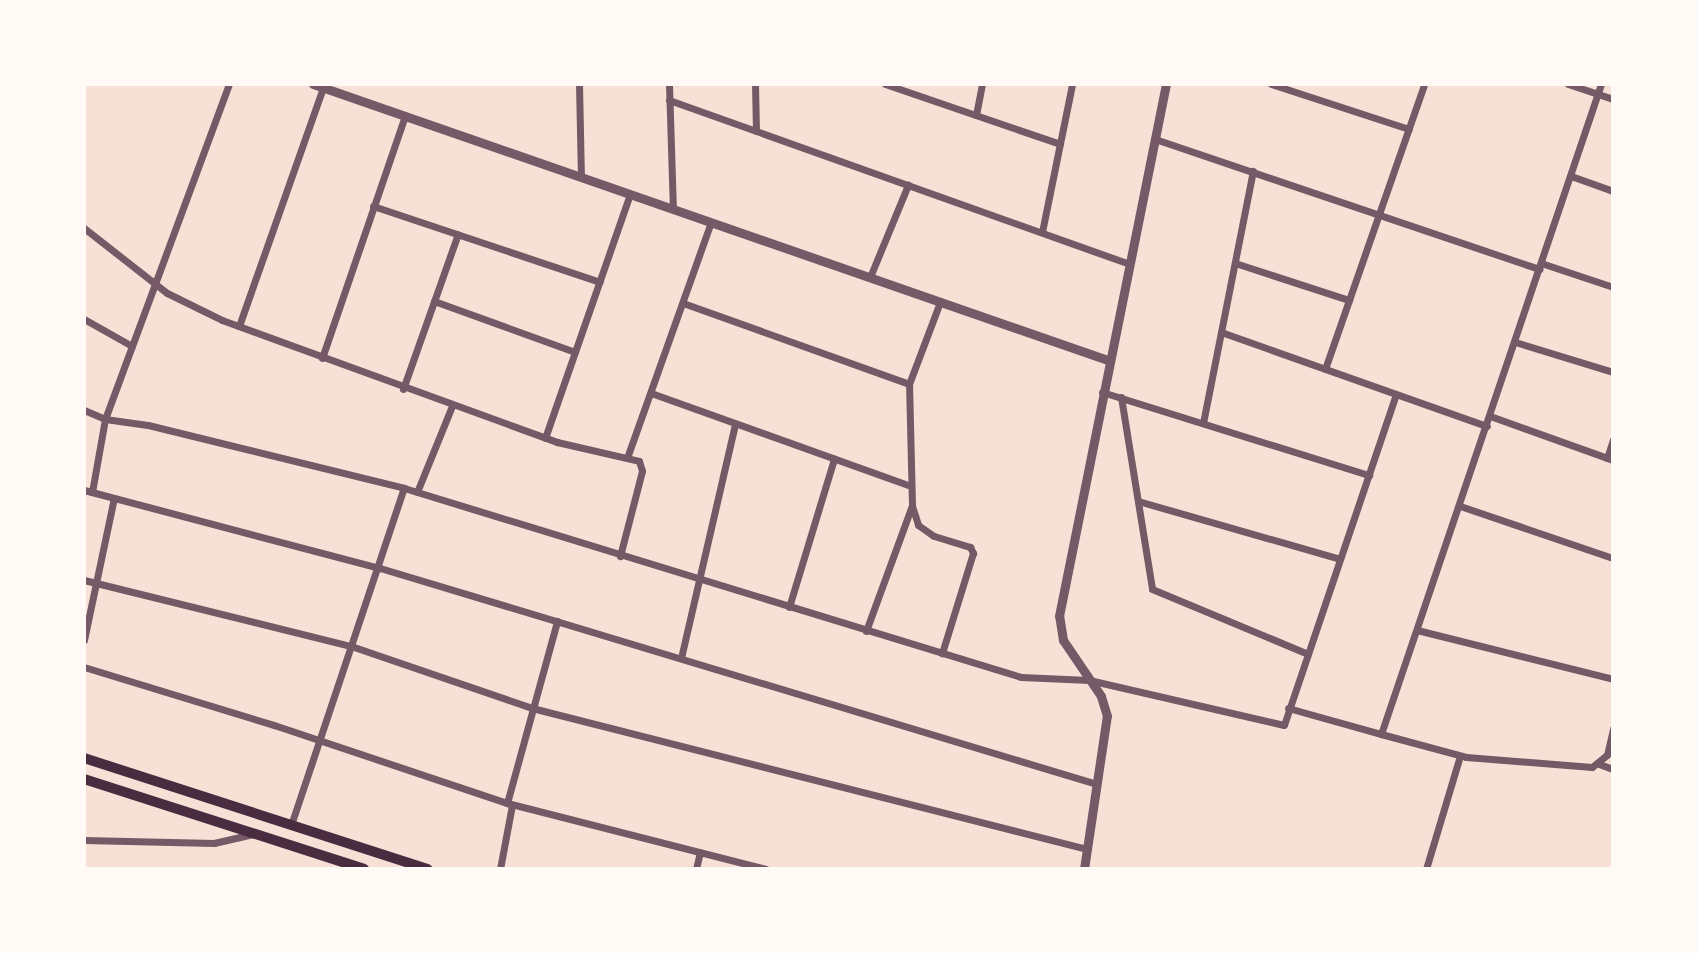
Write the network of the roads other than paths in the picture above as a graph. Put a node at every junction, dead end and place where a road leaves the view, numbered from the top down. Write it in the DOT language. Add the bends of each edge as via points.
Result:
graph roads {
  1 [pos="229,84"];
  2 [pos="313,84"];
  3 [pos="579,84"];
  4 [pos="669,84"];
  5 [pos="755,84"];
  6 [pos="884,84"];
  7 [pos="982,84"];
  8 [pos="1072,84"];
  9 [pos="1166,84"];
  10 [pos="1271,84"];
  11 [pos="1424,84"];
  12 [pos="1568,84"];
  13 [pos="1601,84"];
  14 [pos="323,88"];
  15 [pos="1598,94"];
  16 [pos="1613,99"];
  17 [pos="669,100"];
  18 [pos="976,115"];
  19 [pos="405,116"];
  20 [pos="1409,129"];
  21 [pos="756,131"];
  22 [pos="1155,139"];
  23 [pos="1060,144"];
  24 [pos="1253,171"];
  25 [pos="1571,176"];
  26 [pos="581,177"];
  27 [pos="908,185"];
  28 [pos="1613,191"];
  29 [pos="630,194"];
  30 [pos="373,205"];
  31 [pos="673,209"];
  32 [pos="1379,214"];
  33 [pos="710,222"];
  34 [pos="84,228"];
  35 [pos="1042,232"];
  36 [pos="458,234"];
  37 [pos="1235,263"];
  38 [pos="1129,264"];
  39 [pos="1541,266"];
  40 [pos="870,277"];
  41 [pos="600,282"];
  42 [pos="156,283"];
  43 [pos="1613,287"];
  44 [pos="1349,300"];
  45 [pos="434,302"];
  46 [pos="940,302"];
  47 [pos="682,303"];
  48 [pos="84,319"];
  49 [pos="239,327"];
  50 [pos="1221,332"];
  51 [pos="1515,342"];
  52 [pos="132,346"];
  53 [pos="575,352"];
  54 [pos="322,358"];
  55 [pos="1108,360"];
  56 [pos="1325,369"];
  57 [pos="1613,372"];
  58 [pos="909,384"];
  59 [pos="403,389"];
  60 [pos="1101,392"];
  61 [pos="651,393"];
  62 [pos="1396,394"];
  63 [pos="1121,397"];
  64 [pos="452,406"];
  65 [pos="84,410"];
  66 [pos="1490,416"];
  67 [pos="105,419"];
  68 [pos="1203,423"];
  69 [pos="735,424"];
  70 [pos="1487,426"];
  71 [pos="545,438"];
  72 [pos="1613,439"];
  73 [pos="628,456"];
  74 [pos="834,459"];
  75 [pos="1610,459"];
  76 [pos="1369,475"];
  77 [pos="911,486"];
  78 [pos="404,488"];
  79 [pos="88,491"];
  80 [pos="417,492"];
  81 [pos="114,498"];
  82 [pos="1138,501"];
  83 [pos="912,505"];
  84 [pos="1460,506"];
  85 [pos="620,556"];
  86 [pos="1613,558"];
  87 [pos="1340,559"];
  88 [pos="380,568"];
  89 [pos="84,580"];
  90 [pos="701,581"];
  91 [pos="94,583"];
  92 [pos="789,607"];
  93 [pos="557,621"];
  94 [pos="1417,630"];
  95 [pos="866,631"];
  96 [pos="84,640"];
  97 [pos="351,646"];
  98 [pos="942,653"];
  99 [pos="1308,654"];
  100 [pos="681,658"];
  101 [pos="84,667"];
  102 [pos="1613,679"];
  103 [pos="1089,680"];
  104 [pos="532,708"];
  105 [pos="1288,708"];
  106 [pos="1613,728"];
  107 [pos="1381,734"];
  108 [pos="321,740"];
  109 [pos="1460,756"];
  110 [pos="84,758"];
  111 [pos="1599,764"];
  112 [pos="1613,769"];
  113 [pos="84,779"];
  114 [pos="1097,785"];
  115 [pos="509,804"];
  116 [pos="291,825"];
  117 [pos="253,834"];
  118 [pos="84,840"];
  119 [pos="1087,849"];
  120 [pos="700,852"];
  121 [pos="364,869"];
  122 [pos="428,869"];
  123 [pos="500,869"];
  124 [pos="696,869"];
  125 [pos="766,869"];
  126 [pos="1084,869"];
  127 [pos="1426,869"];
  1 -- 42 [label="street"];
  2 -- 14 [label="street"];
  3 -- 26 [label="street"];
  4 -- 17 [label="street"];
  5 -- 21 [label="street"];
  6 -- 18 [label="street"];
  7 -- 18 [label="street"];
  8 -- 23 [label="street"];
  9 -- 22 [label="street"];
  10 -- 20 [label="street"];
  11 -- 20 [label="street"];
  12 -- 15 [label="street"];
  13 -- 15 [label="street"];
  14 -- 19 [label="street"];
  14 -- 49 [label="street"];
  15 -- 16 [label="street"];
  15 -- 25 [label="street"];
  17 -- 21 [label="street"];
  17 -- 31 [label="street"];
  18 -- 23 [label="street"];
  19 -- 26 [label="street"];
  19 -- 30 [label="street"];
  20 -- 32 [label="street"];
  21 -- 27 [label="street"];
  22 -- 24 [label="street"];
  22 -- 38 [label="street"];
  23 -- 35 [label="street"];
  24 -- 32 [label="street"];
  24 -- 37 [label="street"];
  25 -- 28 [label="street"];
  25 -- 39 [label="street"];
  26 -- 29 [label="street"];
  27 -- 35 [label="street"];
  27 -- 40 [label="street"];
  29 -- 31 [label="street"];
  29 -- 41 [label="street"];
  30 -- 36 [label="street"];
  30 -- 54 [label="street"];
  31 -- 33 [label="street"];
  32 -- 39 [label="street"];
  32 -- 44 [label="street"];
  33 -- 40 [label="street"];
  33 -- 47 [label="street"];
  34 -- 42 [label="street"];
  35 -- 38 [label="street"];
  36 -- 41 [label="street"];
  36 -- 45 [label="street"];
  37 -- 44 [label="street"];
  37 -- 50 [label="street"];
  38 -- 55 [label="street"];
  39 -- 43 [label="street"];
  39 -- 51 [label="street"];
  40 -- 46 [label="street"];
  41 -- 53 [label="street"];
  42 -- 49 [label="street" via="167,293"];
  42 -- 52 [label="street"];
  44 -- 56 [label="street"];
  45 -- 53 [label="street"];
  45 -- 59 [label="street"];
  46 -- 55 [label="street"];
  46 -- 58 [label="street"];
  47 -- 58 [label="street"];
  47 -- 61 [label="street"];
  48 -- 52 [label="street"];
  49 -- 54 [label="street"];
  50 -- 56 [label="street"];
  50 -- 68 [label="street"];
  51 -- 57 [label="street"];
  51 -- 66 [label="street"];
  52 -- 67 [label="street"];
  53 -- 71 [label="street"];
  54 -- 59 [label="street"];
  55 -- 60 [label="street"];
  56 -- 62 [label="street"];
  58 -- 77 [label="street"];
  59 -- 64 [label="street"];
  60 -- 63 [label="street"];
  60 -- 103 [label="street" via="1059,616 1063,640"];
  61 -- 69 [label="street"];
  61 -- 73 [label="street"];
  62 -- 70 [label="street"];
  62 -- 76 [label="street"];
  63 -- 68 [label="street"];
  63 -- 82 [label="street"];
  64 -- 71 [label="street"];
  64 -- 80 [label="street"];
  65 -- 67 [label="street"];
  66 -- 70 [label="street"];
  66 -- 75 [label="street"];
  67 -- 78 [label="street" via="148,425"];
  67 -- 79 [label="street"];
  68 -- 76 [label="street"];
  69 -- 74 [label="street"];
  69 -- 90 [label="street"];
  70 -- 84 [label="street"];
  71 -- 73 [label="street"];
  72 -- 75 [label="street"];
  73 -- 85 [label="street" via="639,461 642,471"];
  74 -- 77 [label="street"];
  74 -- 92 [label="street"];
  76 -- 87 [label="street"];
  77 -- 83 [label="street"];
  78 -- 80 [label="street"];
  78 -- 88 [label="street"];
  79 -- 81 [label="street"];
  80 -- 85 [label="street"];
  81 -- 88 [label="street"];
  81 -- 91 [label="street"];
  82 -- 87 [label="street"];
  82 -- 99 [label="street" via="1152,589"];
  83 -- 95 [label="street"];
  83 -- 98 [label="street" via="918,524 934,536 970,547 973,553"];
  84 -- 86 [label="street"];
  84 -- 94 [label="street"];
  85 -- 90 [label="street"];
  87 -- 99 [label="street"];
  88 -- 93 [label="street"];
  88 -- 97 [label="street"];
  89 -- 91 [label="street"];
  90 -- 92 [label="street"];
  90 -- 100 [label="street"];
  91 -- 96 [label="street"];
  91 -- 97 [label="street"];
  92 -- 95 [label="street"];
  93 -- 100 [label="street"];
  93 -- 104 [label="street"];
  94 -- 102 [label="street"];
  94 -- 107 [label="street"];
  95 -- 98 [label="street"];
  97 -- 104 [label="street"];
  97 -- 108 [label="street"];
  98 -- 103 [label="street" via="1021,677"];
  99 -- 105 [label="street"];
  100 -- 114 [label="street"];
  101 -- 108 [label="street"];
  103 -- 105 [label="street" via="1284,725"];
  103 -- 114 [label="street" via="1101,696 1107,716"];
  104 -- 115 [label="street"];
  104 -- 119 [label="street"];
  105 -- 107 [label="street"];
  106 -- 111 [label="street" via="1607,755"];
  107 -- 109 [label="street"];
  108 -- 115 [label="street"];
  108 -- 116 [label="street"];
  109 -- 111 [label="street"];
  109 -- 127 [label="street"];
  110 -- 116 [label="main road"];
  111 -- 112 [label="street"];
  113 -- 117 [label="main road"];
  114 -- 119 [label="street"];
  115 -- 120 [label="street"];
  115 -- 123 [label="street"];
  116 -- 122 [label="main road"];
  117 -- 118 [label="street" via="214,843"];
  117 -- 121 [label="main road"];
  119 -- 126 [label="street"];
  120 -- 124 [label="street"];
  120 -- 125 [label="street"];
}
